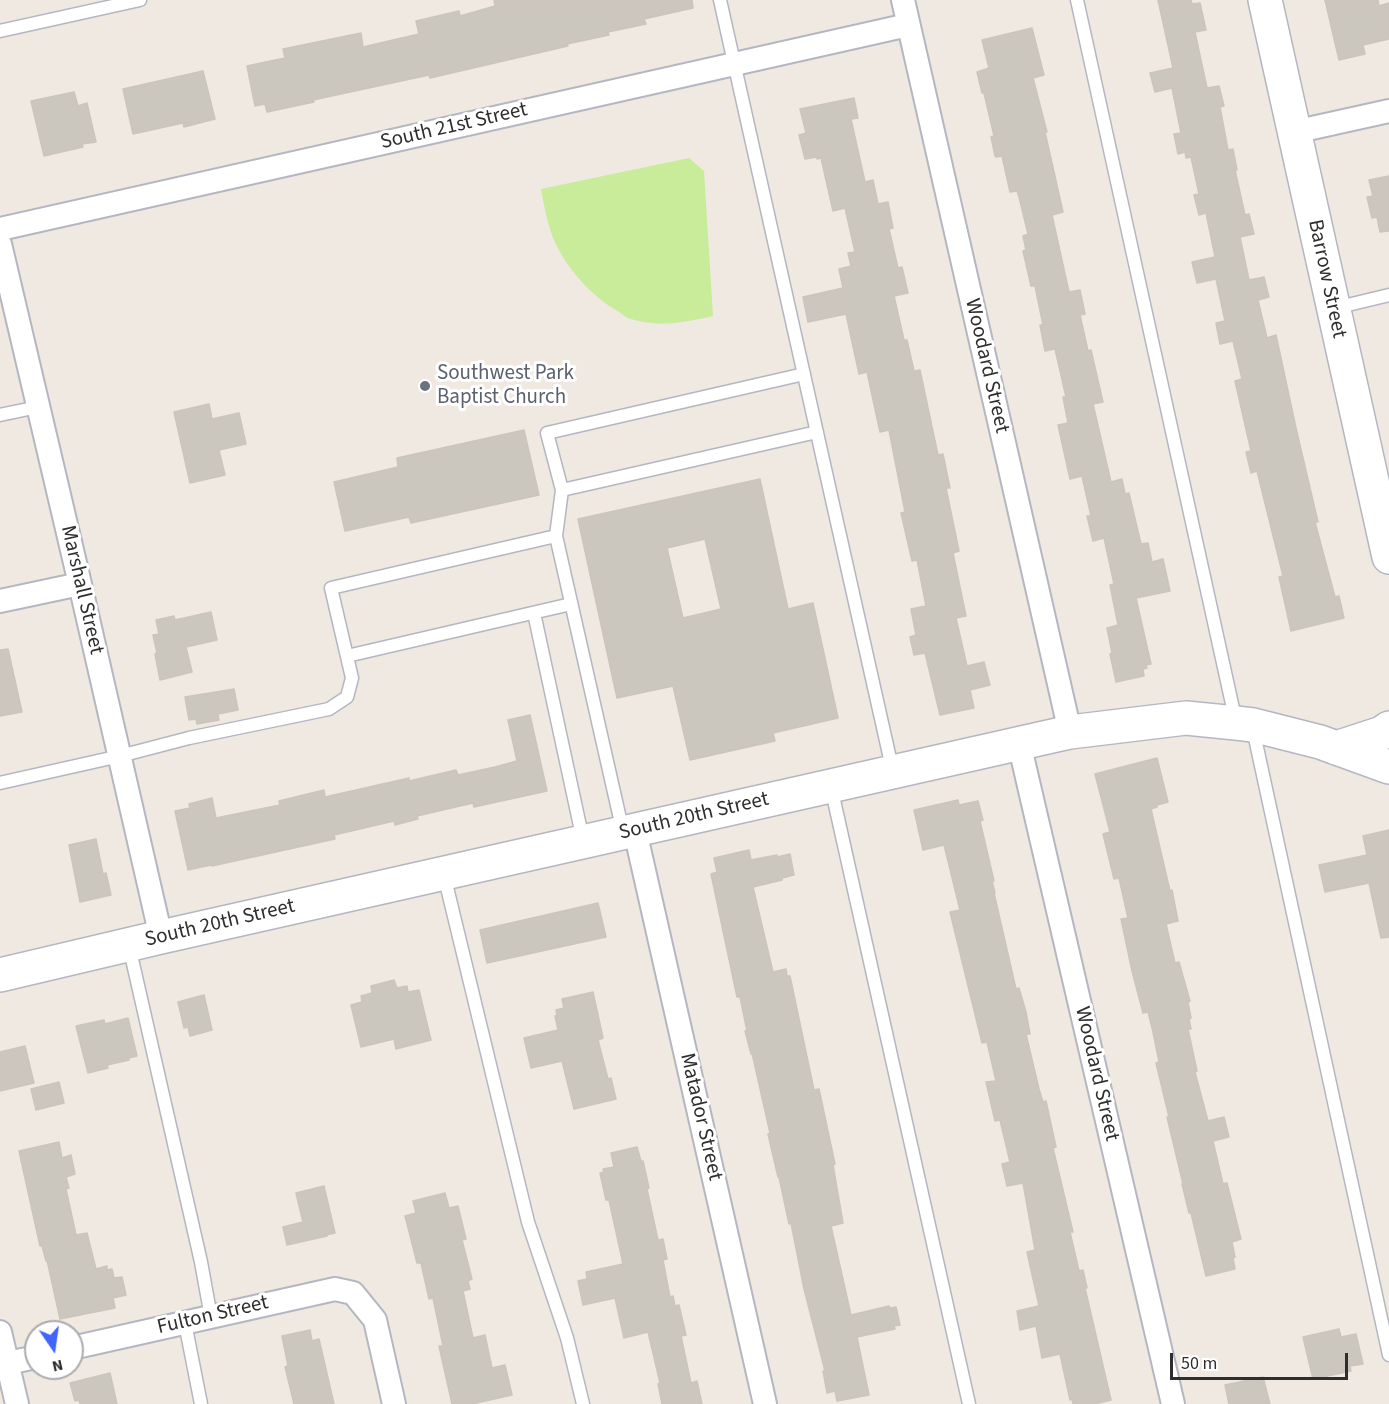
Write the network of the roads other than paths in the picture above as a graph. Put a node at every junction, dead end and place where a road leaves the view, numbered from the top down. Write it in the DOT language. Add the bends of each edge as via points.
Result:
graph roads {
  1 [pos="140,0"];
  2 [pos="720,0"];
  3 [pos="903,0"];
  4 [pos="1077,0"];
  5 [pos="1264,0"];
  6 [pos="909,25"];
  7 [pos="0,31"];
  8 [pos="735,64"];
  9 [pos="1389,111"];
  10 [pos="1294,132"];
  11 [pos="0,229"];
  12 [pos="0,244"];
  13 [pos="1389,295"];
  14 [pos="1333,308"];
  15 [pos="804,374"];
  16 [pos="38,407"];
  17 [pos="0,415"];
  18 [pos="817,432"];
  19 [pos="1380,483"];
  20 [pos="562,490"];
  21 [pos="556,536"];
  22 [pos="1389,557"];
  23 [pos="80,584"];
  24 [pos="0,602"];
  25 [pos="571,604"];
  26 [pos="534,612"];
  27 [pos="347,656"];
  28 [pos="1244,724"];
  29 [pos="1389,728"];
  30 [pos="1070,732"];
  31 [pos="1019,743"];
  32 [pos="1336,748"];
  33 [pos="120,756"];
  34 [pos="1389,767"];
  35 [pos="893,772"];
  36 [pos="0,783"];
  37 [pos="831,786"];
  38 [pos="629,832"];
  39 [pos="584,842"];
  40 [pos="444,874"];
  41 [pos="161,937"];
  42 [pos="129,945"];
  43 [pos="0,975"];
  44 [pos="211,1317"];
  45 [pos="185,1323"];
  46 [pos="0,1332"];
  47 [pos="84,1345"];
  48 [pos="1389,1355"];
  49 [pos="24,1360"];
  50 [pos="8,1363"];
  51 [pos="17,1404"];
  52 [pos="201,1404"];
  53 [pos="394,1404"];
  54 [pos="583,1404"];
  55 [pos="765,1404"];
  56 [pos="969,1404"];
  57 [pos="1173,1404"];
  1 -- 7 [label="lane"];
  2 -- 8 [label="lane"];
  3 -- 6 [label="street, Woodard Street"];
  4 -- 28 [label="lane"];
  5 -- 10 [label="street, Barrow Street"];
  6 -- 8 [label="street, South 21st Street"];
  6 -- 30 [label="street, Woodard Street"];
  8 -- 11 [label="street, South 21st Street"];
  8 -- 15 [label="lane"];
  9 -- 10 [label="street"];
  10 -- 14 [label="street, Barrow Street"];
  12 -- 16 [label="street, Marshall Street"];
  13 -- 14 [label="lane"];
  14 -- 19 [label="street, Barrow Street"];
  15 -- 18 [label="lane"];
  15 -- 20 [label="lane" via="547,433"];
  16 -- 17 [label="lane"];
  16 -- 23 [label="street, Marshall Street"];
  18 -- 20 [label="lane"];
  18 -- 35 [label="lane"];
  19 -- 22 [label="street, Barrow Street"];
  20 -- 21 [label="lane"];
  21 -- 25 [label="lane"];
  21 -- 27 [label="lane" via="331,588"];
  23 -- 24 [label="street"];
  23 -- 33 [label="street, Marshall Street"];
  25 -- 26 [label="lane"];
  25 -- 38 [label="lane"];
  26 -- 27 [label="lane"];
  26 -- 39 [label="lane"];
  27 -- 33 [label="lane" via="352,678 348,697 329,709"];
  28 -- 30 [label="street, South 20th Street" via="1186,718"];
  28 -- 32 [label="street, South 20th Street"];
  28 -- 48 [label="lane"];
  29 -- 32 [label="street"];
  30 -- 31 [label="street, South 20th Street"];
  31 -- 35 [label="street, South 20th Street"];
  31 -- 57 [label="street, Woodard Street"];
  32 -- 34 [label="street, South 20th Street"];
  33 -- 36 [label="lane"];
  33 -- 41 [label="street, Marshall Street"];
  35 -- 37 [label="street, South 20th Street"];
  37 -- 38 [label="street, South 20th Street"];
  37 -- 56 [label="lane"];
  38 -- 39 [label="street, South 20th Street"];
  38 -- 55 [label="street, Matador Street"];
  39 -- 40 [label="street, South 20th Street"];
  40 -- 41 [label="street, South 20th Street"];
  40 -- 54 [label="lane" via="528,1222 567,1338"];
  41 -- 42 [label="street, South 20th Street"];
  42 -- 43 [label="street, South 20th Street"];
  42 -- 44 [label="lane"];
  44 -- 45 [label="street, Fulton Street"];
  44 -- 53 [label="street, Fulton Street" via="335,1289 353,1293 375,1320"];
  45 -- 47 [label="street, Fulton Street"];
  45 -- 52 [label="lane"];
  46 -- 50 [label="street"];
  49 -- 50 [label="street"];
  50 -- 51 [label="street"];
}
